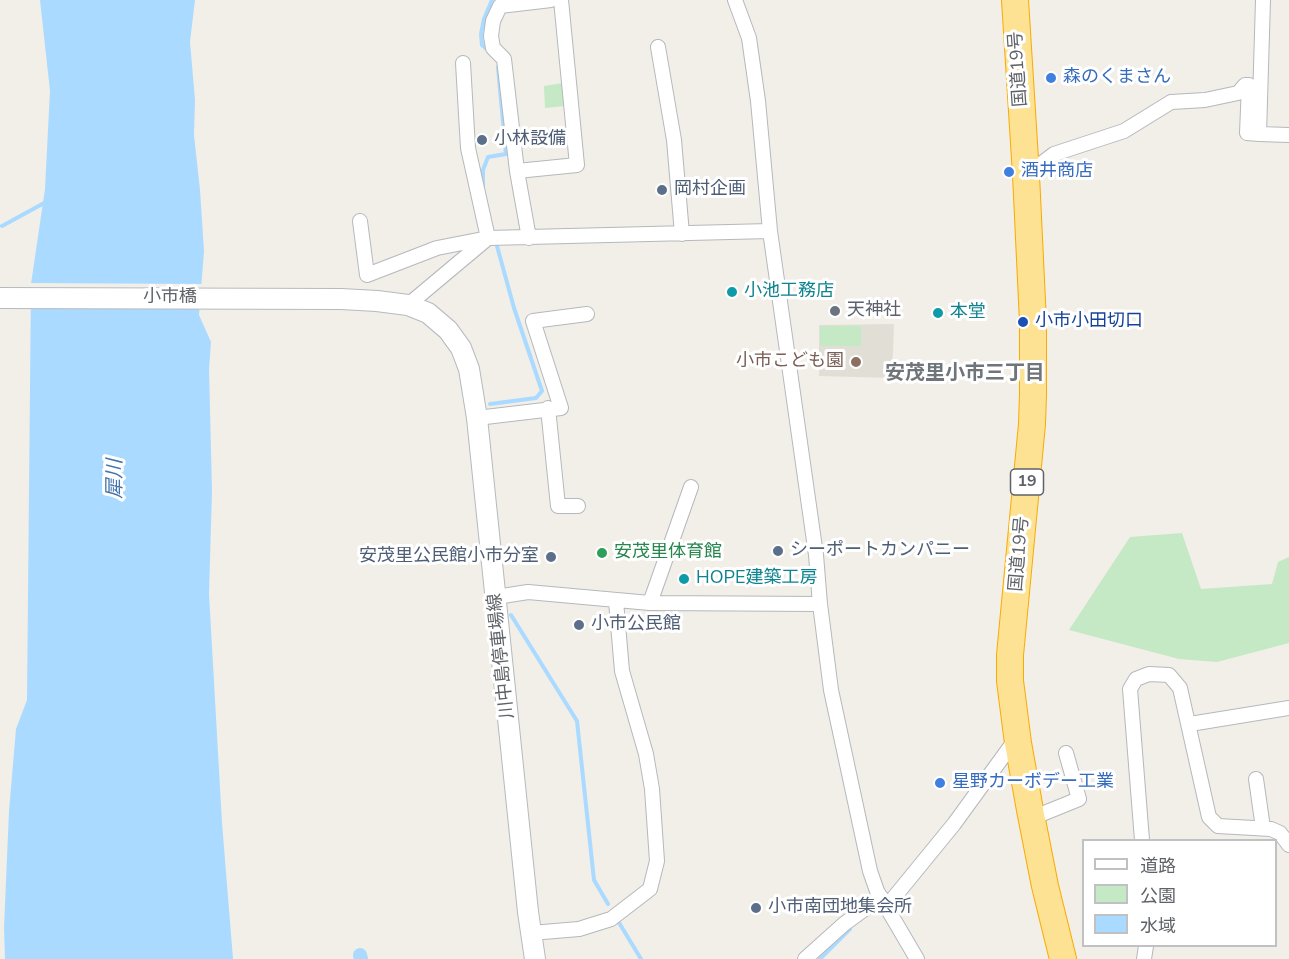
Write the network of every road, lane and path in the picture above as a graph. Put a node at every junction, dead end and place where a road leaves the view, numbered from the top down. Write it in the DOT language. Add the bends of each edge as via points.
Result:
graph roads {
  1 [pos="551,0"];
  2 [pos="561,0"];
  3 [pos="735,0"];
  4 [pos="1015,0"];
  5 [pos="1263,0"];
  6 [pos="658,47"];
  7 [pos="463,63"];
  8 [pos="1259,134"];
  9 [pos="1289,135"];
  10 [pos="517,171"];
  11 [pos="1026,175"];
  12 [pos="360,221"];
  13 [pos="770,231"];
  14 [pos="682,234"];
  15 [pos="488,238"];
  16 [pos="529,238"];
  17 [pos="0,298"];
  18 [pos="341,299"];
  19 [pos="408,305"];
  20 [pos="587,314"];
  21 [pos="548,408"];
  22 [pos="477,418"];
  23 [pos="691,487"];
  24 [pos="578,506"];
  25 [pos="496,597"];
  26 [pos="616,601"];
  27 [pos="650,603"];
  28 [pos="820,604"];
  29 [pos="1289,708"];
  30 [pos="1190,724"];
  31 [pos="1018,742"];
  32 [pos="1066,753"];
  33 [pos="1256,779"];
  34 [pos="1032,819"];
  35 [pos="1263,828"];
  36 [pos="1142,839"];
  37 [pos="1289,845"];
  38 [pos="884,902"];
  39 [pos="531,933"];
  40 [pos="535,959"];
  41 [pos="805,959"];
  42 [pos="916,959"];
  43 [pos="1063,959"];
  1 -- 10 [label="street" via="501,6 493,21 493,48 504,59"];
  2 -- 10 [label="street" via="577,165"];
  3 -- 13 [label="street" via="749,38"];
  4 -- 11 [label="highway, 国道19号 / 19"];
  5 -- 8 [label="street"];
  6 -- 14 [label="street" via="674,140"];
  7 -- 15 [label="street" via="468,148"];
  8 -- 9 [label="street"];
  8 -- 11 [label="street" via="1247,133 1249,85 1245,85 1238,93 1171,102 1124,131 1054,154"];
  10 -- 16 [label="street"];
  11 -- 31 [label="highway, 国道19号 / 19" via="1033,394 1010,655"];
  12 -- 15 [label="street" via="367,275 437,248"];
  13 -- 14 [label="street"];
  13 -- 28 [label="street"];
  14 -- 16 [label="street"];
  15 -- 16 [label="street"];
  15 -- 19 [label="street"];
  17 -- 18 [label="main road, 小市橋"];
  18 -- 19 [label="main road, 川中島停車場線"];
  19 -- 22 [label="main road, 川中島停車場線" via="448,330 461,348 471,378"];
  20 -- 21 [label="street" via="533,321 561,408"];
  21 -- 22 [label="street"];
  21 -- 24 [label="street" via="558,506"];
  22 -- 25 [label="main road, 川中島停車場線"];
  23 -- 27 [label="street"];
  25 -- 26 [label="street" via="528,592"];
  25 -- 39 [label="main road, 川中島停車場線"];
  26 -- 27 [label="street"];
  26 -- 39 [label="street" via="622,671 652,789 657,861 650,889 611,919 579,929"];
  27 -- 28 [label="street"];
  28 -- 38 [label="street" via="845,761 870,871"];
  29 -- 30 [label="street"];
  30 -- 35 [label="street" via="1209,817 1218,826"];
  30 -- 36 [label="street" via="1180,688 1169,675 1149,674 1136,680 1130,689 1130,710"];
  31 -- 34 [label="highway, 国道19号 / 19"];
  31 -- 38 [label="street" via="1010,747 954,824"];
  32 -- 34 [label="street" via="1079,799"];
  33 -- 35 [label="street"];
  34 -- 43 [label="highway, 国道19号 / 19"];
  35 -- 37 [label="street" via="1280,833"];
  38 -- 41 [label="street" via="844,924"];
  38 -- 42 [label="street"];
  39 -- 40 [label="main road, 川中島停車場線"];
}
